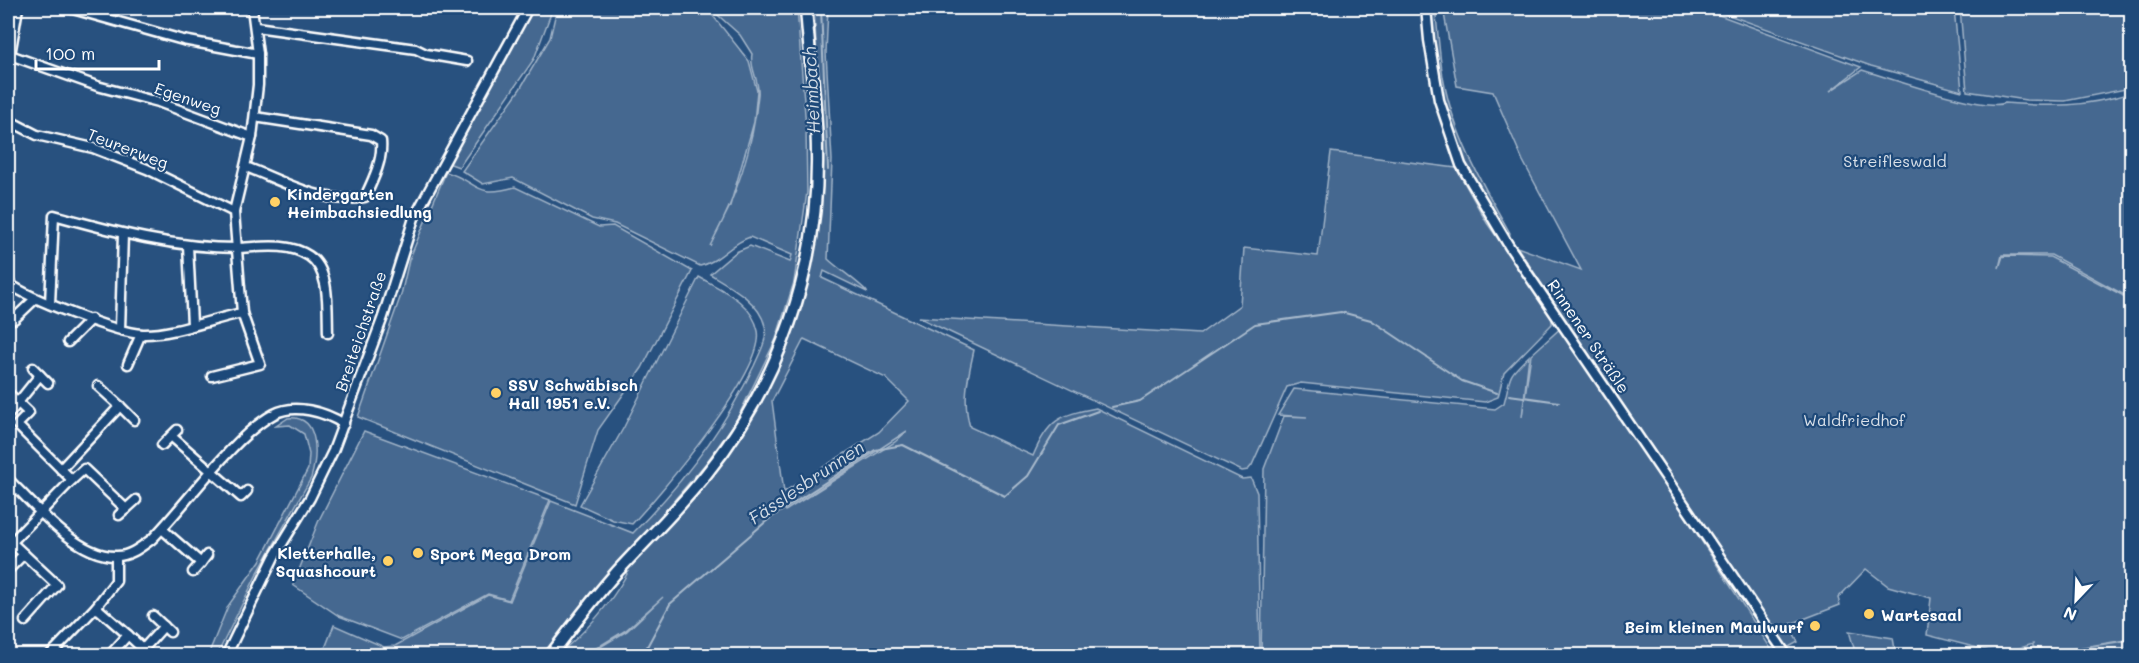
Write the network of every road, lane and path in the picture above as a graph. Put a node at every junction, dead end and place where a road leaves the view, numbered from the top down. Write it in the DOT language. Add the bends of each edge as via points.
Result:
graph roads {
  1 [pos="18,8"];
  2 [pos="69,8"];
  3 [pos="252,8"];
  4 [pos="806,8"];
  5 [pos="1426,8"];
  6 [pos="526,12"];
  7 [pos="256,27"];
  8 [pos="258,54"];
  9 [pos="10,55"];
  10 [pos="467,61"];
  11 [pos="8,67"];
  12 [pos="255,117"];
  13 [pos="8,120"];
  14 [pos="252,137"];
  15 [pos="246,167"];
  16 [pos="234,212"];
  17 [pos="123,234"];
  18 [pos="189,246"];
  19 [pos="237,248"];
  20 [pos="8,283"];
  21 [pos="35,299"];
  22 [pos="50,304"];
  23 [pos="242,313"];
  24 [pos="14,319"];
  25 [pos="91,319"];
  26 [pos="192,324"];
  27 [pos="120,328"];
  28 [pos="328,333"];
  29 [pos="141,334"];
  30 [pos="68,342"];
  31 [pos="128,364"];
  32 [pos="33,368"];
  33 [pos="40,375"];
  34 [pos="212,376"];
  35 [pos="48,383"];
  36 [pos="98,386"];
  37 [pos="8,393"];
  38 [pos="18,404"];
  39 [pos="120,406"];
  40 [pos="8,416"];
  41 [pos="134,420"];
  42 [pos="344,424"];
  43 [pos="17,425"];
  44 [pos="162,445"];
  45 [pos="72,458"];
  46 [pos="61,469"];
  47 [pos="84,469"];
  48 [pos="213,471"];
  49 [pos="8,479"];
  50 [pos="72,480"];
  51 [pos="242,497"];
  52 [pos="135,500"];
  53 [pos="126,508"];
  54 [pos="41,511"];
  55 [pos="119,515"];
  56 [pos="162,529"];
  57 [pos="9,544"];
  58 [pos="24,554"];
  59 [pos="207,555"];
  60 [pos="116,557"];
  61 [pos="201,563"];
  62 [pos="8,569"];
  63 [pos="193,572"];
  64 [pos="96,607"];
  65 [pos="153,616"];
  66 [pos="25,621"];
  67 [pos="128,635"];
  68 [pos="112,652"];
  69 [pos="140,652"];
  70 [pos="49,656"];
  71 [pos="123,656"];
  72 [pos="226,656"];
  73 [pos="550,656"];
  74 [pos="1787,656"];
  1 -- 9 [label="street"];
  2 -- 8 [label="street" via="183,40"];
  3 -- 7 [label="street"];
  4 -- 73 [label="main road" via="817,181 812,238 788,330 756,400 725,450 665,523 616,573"];
  5 -- 74 [label="street, Rinnener Sträßle" via="1439,100 1461,165 1509,246"];
  6 -- 42 [label="street, Breiteichstraße" via="414,218"];
  7 -- 8 [label="street"];
  7 -- 10 [label="street" via="416,49"];
  8 -- 12 [label="street"];
  9 -- 11 [label="street"];
  9 -- 14 [label="street, Egenweg"];
  12 -- 14 [label="street"];
  12 -- 15 [label="street" via="371,135 381,141 377,169 365,197 347,201"];
  13 -- 16 [label="street, Teurerweg" via="38,135 93,148 147,169"];
  14 -- 15 [label="street"];
  15 -- 16 [label="street"];
  16 -- 19 [label="street"];
  17 -- 18 [label="street"];
  17 -- 22 [label="street" via="54,215"];
  17 -- 27 [label="street"];
  18 -- 19 [label="street"];
  18 -- 26 [label="street"];
  19 -- 23 [label="street"];
  19 -- 28 [label="street" via="271,246 311,256 322,273"];
  20 -- 21 [label="street"];
  21 -- 22 [label="street"];
  21 -- 24 [label="street"];
  22 -- 25 [label="street"];
  23 -- 26 [label="street"];
  23 -- 34 [label="street" via="260,364"];
  25 -- 27 [label="street"];
  25 -- 30 [label="street"];
  26 -- 29 [label="street"];
  27 -- 29 [label="street"];
  29 -- 31 [label="street"];
  32 -- 33 [label="street"];
  33 -- 35 [label="street"];
  33 -- 38 [label="street"];
  36 -- 39 [label="street"];
  37 -- 38 [label="street"];
  38 -- 40 [label="street"];
  38 -- 43 [label="street" via="29,413"];
  39 -- 41 [label="street"];
  39 -- 45 [label="street"];
  40 -- 43 [label="street"];
  42 -- 48 [label="street" via="315,411 274,414"];
  42 -- 72 [label="street, Breiteichstraße" via="320,478 274,557"];
  43 -- 46 [label="street"];
  44 -- 48 [label="street" via="174,433"];
  45 -- 46 [label="street"];
  45 -- 47 [label="street"];
  46 -- 50 [label="street"];
  47 -- 50 [label="street"];
  47 -- 53 [label="street"];
  48 -- 51 [label="street"];
  48 -- 56 [label="street"];
  49 -- 54 [label="street"];
  50 -- 54 [label="street"];
  52 -- 53 [label="street"];
  53 -- 55 [label="street"];
  54 -- 57 [label="street"];
  54 -- 60 [label="street" via="91,552"];
  56 -- 60 [label="street" via="138,550"];
  56 -- 61 [label="street"];
  57 -- 58 [label="street"];
  58 -- 62 [label="street"];
  58 -- 66 [label="street" via="57,585"];
  59 -- 61 [label="street"];
  60 -- 64 [label="street" via="116,580"];
  61 -- 63 [label="street"];
  64 -- 67 [label="street"];
  64 -- 70 [label="street"];
  65 -- 69 [label="street" via="167,629"];
  67 -- 68 [label="street"];
  67 -- 69 [label="street"];
  68 -- 71 [label="street"];
}
